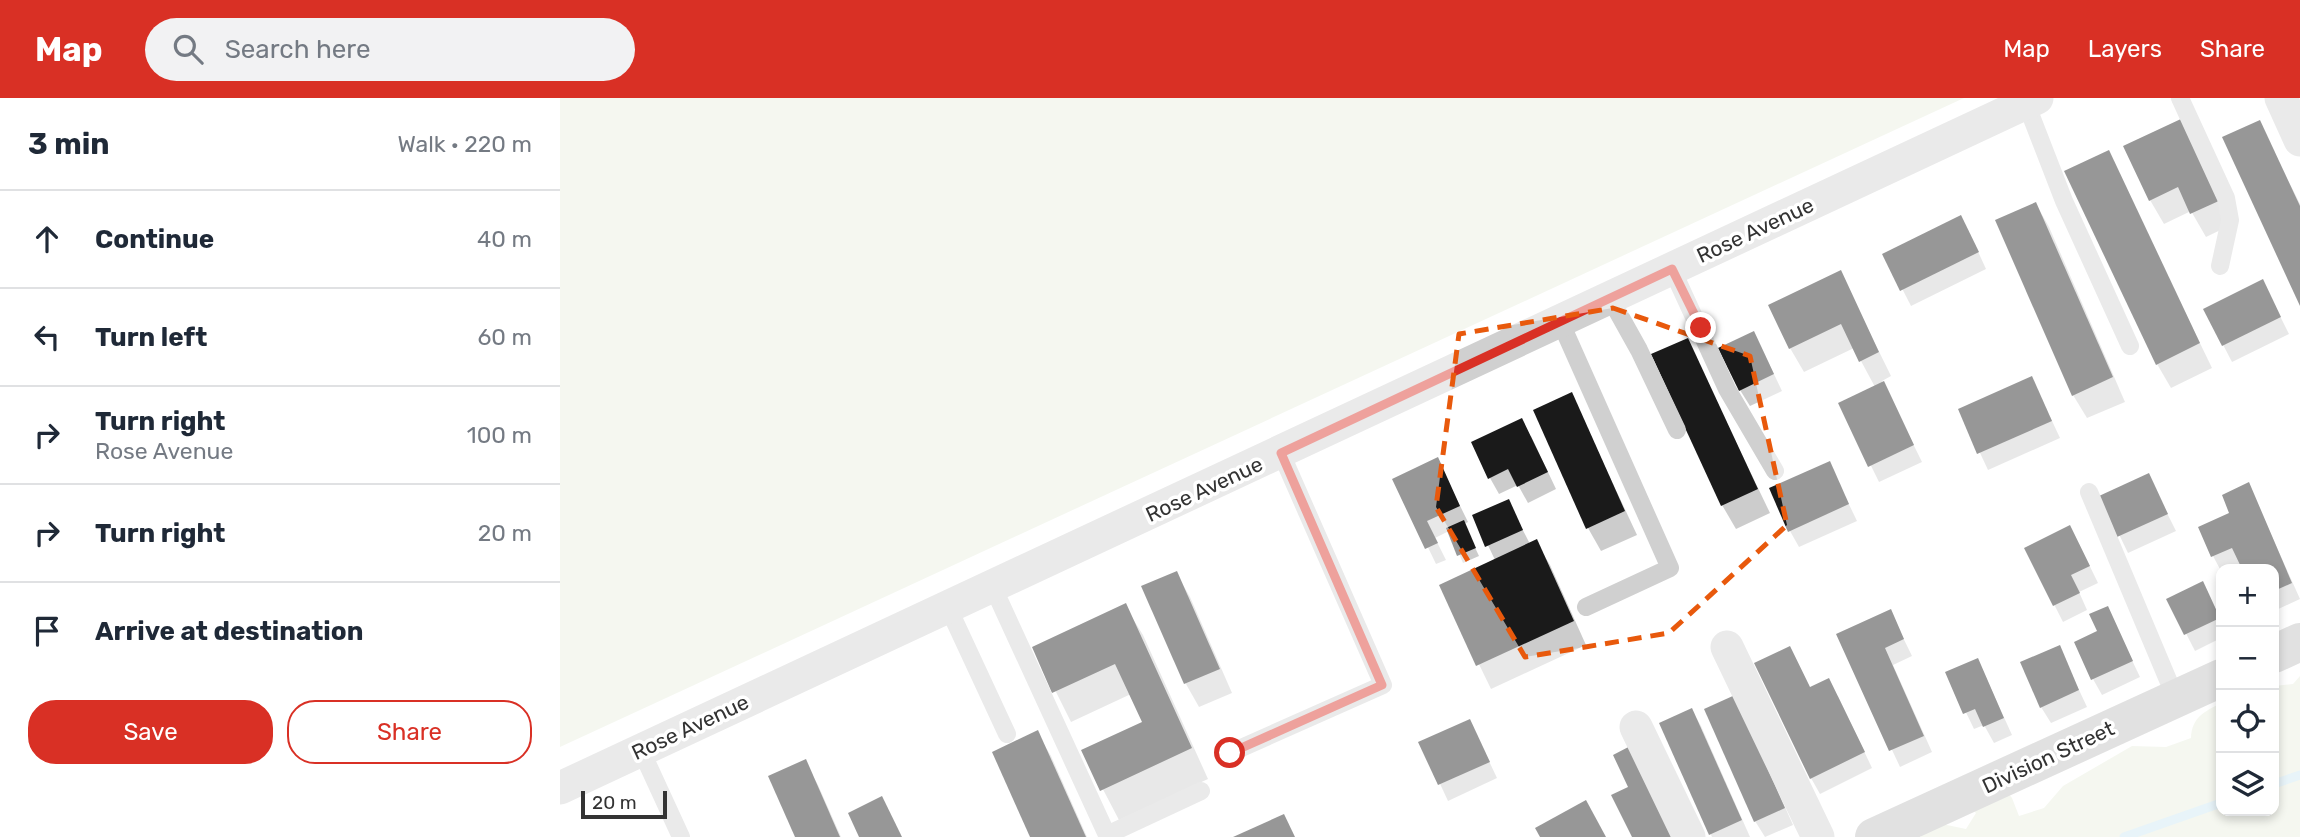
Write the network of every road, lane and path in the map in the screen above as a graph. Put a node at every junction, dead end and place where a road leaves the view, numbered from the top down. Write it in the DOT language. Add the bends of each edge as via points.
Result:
graph roads {
  1 [pos="2180,98"];
  2 [pos="2281,98"];
  3 [pos="2031,101"];
  4 [pos="2300,140"];
  5 [pos="2220,266"];
  6 [pos="1672,269"];
  7 [pos="1611,298"];
  8 [pos="1560,321"];
  9 [pos="2130,346"];
  10 [pos="1676,430"];
  11 [pos="1281,453"];
  12 [pos="1775,471"];
  13 [pos="2089,492"];
  14 [pos="993,587"];
  15 [pos="948,607"];
  16 [pos="1586,607"];
  17 [pos="2300,642"];
  18 [pos="1727,647"];
  19 [pos="2279,652"];
  20 [pos="2216,680"];
  21 [pos="2176,699"];
  22 [pos="1636,727"];
  23 [pos="1007,734"];
  24 [pos="641,750"];
  25 [pos="1230,753"];
  26 [pos="560,788"];
  27 [pos="1201,791"];
  28 [pos="681,837"];
  29 [pos="1689,837"];
  30 [pos="1818,837"];
  31 [pos="1874,837"];
  1 -- 5 [label="lane" via="2226,198 2230,220"];
  2 -- 4 [label="street"];
  3 -- 6 [label="street, Rose Avenue"];
  3 -- 9 [label="lane" via="2064,201"];
  6 -- 7 [label="street, Rose Avenue"];
  6 -- 12 [label="lane" via="1727,389"];
  7 -- 8 [label="street, Rose Avenue"];
  7 -- 10 [label="lane"];
  8 -- 11 [label="street, Rose Avenue"];
  8 -- 16 [label="lane" via="1670,568"];
  11 -- 14 [label="street, Rose Avenue"];
  11 -- 25 [label="lane" via="1382,685"];
  13 -- 21 [label="lane"];
  14 -- 15 [label="street, Rose Avenue"];
  14 -- 27 [label="lane" via="1107,835"];
  15 -- 23 [label="lane"];
  15 -- 24 [label="street, Rose Avenue"];
  17 -- 19 [label="street"];
  18 -- 30 [label="street"];
  20 -- 21 [label="street, Division Street"];
  21 -- 31 [label="street, Division Street"];
  22 -- 29 [label="street"];
  24 -- 26 [label="street, Rose Avenue"];
  24 -- 28 [label="lane"];
}
